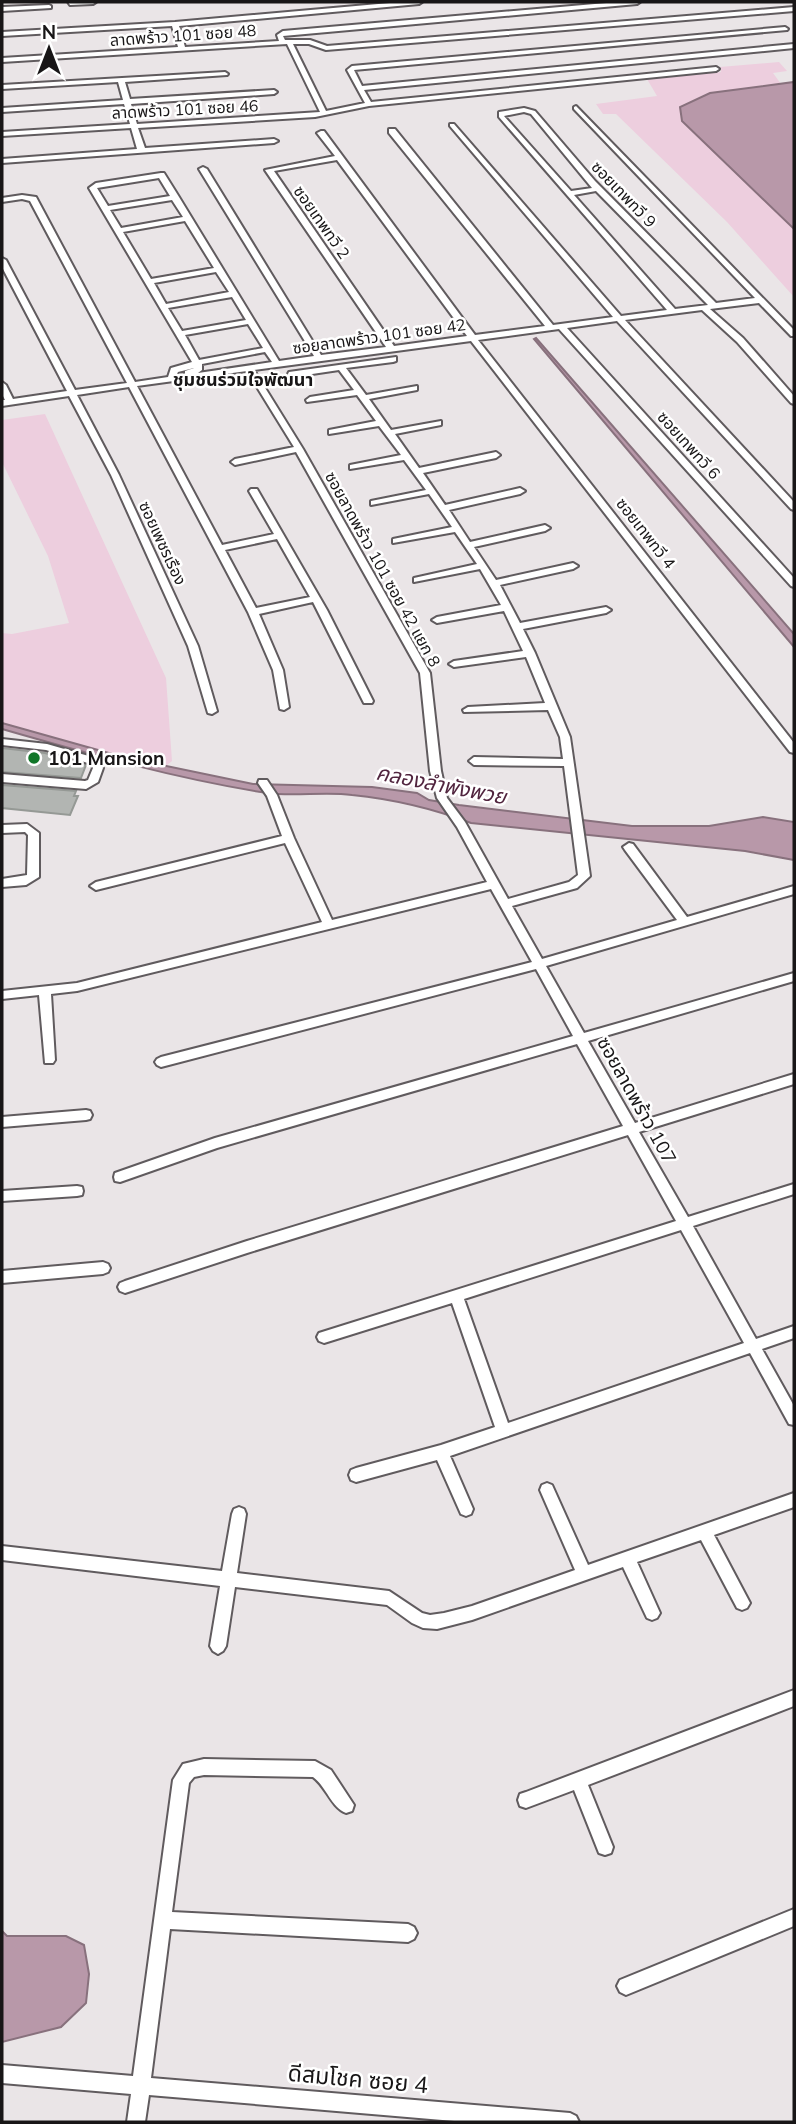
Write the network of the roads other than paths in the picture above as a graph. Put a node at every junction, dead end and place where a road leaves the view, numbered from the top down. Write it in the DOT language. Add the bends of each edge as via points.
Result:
graph roads {
  1 [pos="93,2"];
  2 [pos="419,2"];
  3 [pos="637,2"];
  4 [pos="774,2"];
  5 [pos="70,3"];
  6 [pos="3,7"];
  7 [pos="49,7"];
  8 [pos="794,9"];
  9 [pos="781,10"];
  10 [pos="771,11"];
  11 [pos="5,19"];
  12 [pos="176,24"];
  13 [pos="42,27"];
  14 [pos="794,28"];
  15 [pos="785,29"];
  16 [pos="2,32"];
  17 [pos="794,41"];
  18 [pos="286,42"];
  19 [pos="794,46"];
  20 [pos="182,50"];
  21 [pos="2,60"];
  22 [pos="716,69"];
  23 [pos="225,74"];
  24 [pos="121,81"];
  25 [pos="2,87"];
  26 [pos="361,89"];
  27 [pos="274,92"];
  28 [pos="128,103"];
  29 [pos="369,104"];
  30 [pos="576,108"];
  31 [pos="2,110"];
  32 [pos="324,113"];
  33 [pos="452,125"];
  34 [pos="134,126"];
  35 [pos="392,131"];
  36 [pos="321,133"];
  37 [pos="2,134"];
  38 [pos="274,142"];
  39 [pos="142,152"];
  40 [pos="338,158"];
  41 [pos="2,161"];
  42 [pos="203,169"];
  43 [pos="598,189"];
  44 [pos="570,194"];
  45 [pos="174,197"];
  46 [pos="2,200"];
  47 [pos="105,209"];
  48 [pos="188,218"];
  49 [pos="118,231"];
  50 [pos="2,260"];
  51 [pos="219,270"];
  52 [pos="148,282"];
  53 [pos="234,294"];
  54 [pos="761,300"];
  55 [pos="714,306"];
  56 [pos="163,307"];
  57 [pos="703,307"];
  58 [pos="672,311"];
  59 [pos="619,319"];
  60 [pos="251,321"];
  61 [pos="562,327"];
  62 [pos="551,328"];
  63 [pos="179,334"];
  64 [pos="794,334"];
  65 [pos="472,337"];
  66 [pos="391,348"];
  67 [pos="268,349"];
  68 [pos="319,358"];
  69 [pos="393,359"];
  70 [pos="197,364"];
  71 [pos="277,364"];
  72 [pos="341,367"];
  73 [pos="249,368"];
  74 [pos="292,374"];
  75 [pos="179,378"];
  76 [pos="2,385"];
  77 [pos="134,386"];
  78 [pos="414,388"];
  79 [pos="71,394"];
  80 [pos="361,395"];
  81 [pos="310,400"];
  82 [pos="794,401"];
  83 [pos="6,402"];
  84 [pos="380,423"];
  85 [pos="438,423"];
  86 [pos="332,432"];
  87 [pos="388,433"];
  88 [pos="299,449"];
  89 [pos="496,455"];
  90 [pos="406,457"];
  91 [pos="235,461"];
  92 [pos="353,467"];
  93 [pos="417,471"];
  94 [pos="254,491"];
  95 [pos="432,491"];
  96 [pos="520,491"];
  97 [pos="374,503"];
  98 [pos="794,507"];
  99 [pos="443,508"];
  100 [pos="545,528"];
  101 [pos="458,529"];
  102 [pos="278,536"];
  103 [pos="396,541"];
  104 [pos="468,545"];
  105 [pos="219,548"];
  106 [pos="483,566"];
  107 [pos="573,566"];
  108 [pos="417,580"];
  109 [pos="494,583"];
  110 [pos="794,584"];
  111 [pos="315,598"];
  112 [pos="508,607"];
  113 [pos="606,610"];
  114 [pos="253,612"];
  115 [pos="437,620"];
  116 [pos="517,627"];
  117 [pos="530,653"];
  118 [pos="454,664"];
  119 [pos="368,701"];
  120 [pos="553,706"];
  121 [pos="284,707"];
  122 [pos="468,710"];
  123 [pos="212,711"];
  124 [pos="790,737"];
  125 [pos="2,741"];
  126 [pos="794,750"];
  127 [pos="474,761"];
  128 [pos="570,767"];
  129 [pos="2,778"];
  130 [pos="263,783"];
  131 [pos="272,795"];
  132 [pos="443,801"];
  133 [pos="2,829"];
  134 [pos="288,838"];
  135 [pos="629,847"];
  136 [pos="2,883"];
  137 [pos="494,884"];
  138 [pos="96,886"];
  139 [pos="794,890"];
  140 [pos="505,904"];
  141 [pos="685,923"];
  142 [pos="329,926"];
  143 [pos="539,964"];
  144 [pos="794,977"];
  145 [pos="46,992"];
  146 [pos="2,995"];
  147 [pos="580,1037"];
  148 [pos="49,1060"];
  149 [pos="161,1062"];
  150 [pos="794,1079"];
  151 [pos="86,1115"];
  152 [pos="2,1122"];
  153 [pos="631,1128"];
  154 [pos="120,1177"];
  155 [pos="794,1189"];
  156 [pos="77,1191"];
  157 [pos="2,1196"];
  158 [pos="685,1225"];
  159 [pos="103,1268"];
  160 [pos="2,1277"];
  161 [pos="125,1287"];
  162 [pos="456,1296"];
  163 [pos="794,1332"];
  164 [pos="324,1338"];
  165 [pos="753,1346"];
  166 [pos="794,1419"];
  167 [pos="504,1431"];
  168 [pos="441,1452"];
  169 [pos="356,1475"];
  170 [pos="547,1490"];
  171 [pos="794,1500"];
  172 [pos="466,1509"];
  173 [pos="239,1514"];
  174 [pos="704,1531"];
  175 [pos="2,1553"];
  176 [pos="627,1558"];
  177 [pos="584,1573"];
  178 [pos="229,1579"];
  179 [pos="742,1603"];
  180 [pos="652,1613"];
  181 [pos="218,1646"];
  182 [pos="794,1698"];
  183 [pos="578,1780"];
  184 [pos="526,1800"];
  185 [pos="346,1805"];
  186 [pos="605,1847"];
  187 [pos="794,1918"];
  188 [pos="163,1920"];
  189 [pos="408,1933"];
  190 [pos="626,1986"];
  191 [pos="2,2074"];
  192 [pos="141,2085"];
  193 [pos="136,2122"];
  194 [pos="570,2122"];
  1 -- 5 [label="street"];
  2 -- 12 [label="street"];
  3 -- 18 [label="street" via="283,33"];
  4 -- 9 [label="street"];
  6 -- 7 [label="street"];
  6 -- 11 [label="street"];
  8 -- 9 [label="street"];
  9 -- 10 [label="street"];
  9 -- 14 [label="street"];
  10 -- 15 [label="street"];
  10 -- 18 [label="street" via="332,48"];
  12 -- 16 [label="street"];
  12 -- 20 [label="street"];
  13 -- 16 [label="street"];
  15 -- 17 [label="street"];
  15 -- 26 [label="street" via="351,68"];
  18 -- 20 [label="street, ลาดพร้าว 101 ซอย 48"];
  18 -- 32 [label="street"];
  19 -- 26 [label="street"];
  20 -- 21 [label="street, ลาดพร้าว 101 ซอย 48"];
  22 -- 29 [label="street"];
  23 -- 24 [label="street"];
  24 -- 25 [label="street"];
  24 -- 28 [label="street"];
  26 -- 29 [label="street"];
  27 -- 28 [label="street"];
  28 -- 31 [label="street"];
  28 -- 34 [label="street"];
  29 -- 32 [label="street, ลาดพร้าว 101 ซอย 46"];
  30 -- 54 [label="street"];
  32 -- 34 [label="street, ลาดพร้าว 101 ซอย 46"];
  33 -- 59 [label="street"];
  34 -- 37 [label="street, ลาดพร้าว 101 ซอย 46"];
  34 -- 39 [label="street"];
  35 -- 62 [label="street"];
  36 -- 40 [label="street, ซอยเทพทวี 4"];
  38 -- 39 [label="street"];
  39 -- 41 [label="street"];
  40 -- 65 [label="street, ซอยเทพทวี 4"];
  40 -- 66 [label="street, ซอยเทพทวี 2" via="269,170"];
  42 -- 68 [label="street"];
  43 -- 44 [label="street"];
  43 -- 44 [label="street, ซอยเทพทวี 9" via="533,112 502,112"];
  43 -- 55 [label="street, ซอยเทพทวี 9"];
  44 -- 58 [label="street"];
  45 -- 47 [label="street"];
  45 -- 47 [label="street" via="159,174 96,185 93,188"];
  45 -- 48 [label="street"];
  46 -- 77 [label="street" via="33,200"];
  47 -- 49 [label="street"];
  48 -- 49 [label="street"];
  48 -- 51 [label="street"];
  49 -- 52 [label="street"];
  50 -- 79 [label="street, ซอยเพชรเรือง"];
  51 -- 52 [label="street"];
  51 -- 53 [label="street"];
  52 -- 56 [label="street"];
  53 -- 56 [label="street"];
  53 -- 60 [label="street"];
  54 -- 55 [label="street, ซอยลาดพร้าว 101 ซอย 42"];
  54 -- 64 [label="street"];
  55 -- 57 [label="street, ซอยลาดพร้าว 101 ซอย 42"];
  56 -- 63 [label="street"];
  57 -- 58 [label="street, ซอยลาดพร้าว 101 ซอย 42"];
  57 -- 82 [label="street" via="740,340"];
  58 -- 59 [label="street, ซอยลาดพร้าว 101 ซอย 42"];
  59 -- 61 [label="street, ซอยลาดพร้าว 101 ซอย 42"];
  59 -- 98 [label="street"];
  60 -- 63 [label="street"];
  60 -- 67 [label="street"];
  61 -- 62 [label="street, ซอยลาดพร้าว 101 ซอย 42"];
  61 -- 110 [label="street, ซอยเทพทวี 6"];
  62 -- 65 [label="street, ซอยลาดพร้าว 101 ซอย 42"];
  63 -- 70 [label="street"];
  65 -- 66 [label="street, ซอยลาดพร้าว 101 ซอย 42"];
  65 -- 124 [label="street, ซอยเทพทวี 4"];
  66 -- 68 [label="street, ซอยลาดพร้าว 101 ซอย 42"];
  67 -- 70 [label="street"];
  67 -- 71 [label="street"];
  68 -- 71 [label="street, ซอยลาดพร้าว 101 ซอย 42"];
  69 -- 72 [label="street"];
  70 -- 75 [label="street" via="198,370"];
  71 -- 73 [label="street, ซอยลาดพร้าว 101 ซอย 42"];
  72 -- 74 [label="street"];
  72 -- 80 [label="street"];
  73 -- 75 [label="street, ซอยลาดพร้าว 101 ซอย 42"];
  73 -- 88 [label="street, ซอยลาดพร้าว 101 ซอย 42 แยก 8"];
  75 -- 77 [label="street, ซอยลาดพร้าว 101 ซอย 42"];
  76 -- 83 [label="street"];
  77 -- 79 [label="street, ซอยลาดพร้าว 101 ซอย 42"];
  77 -- 105 [label="street"];
  78 -- 80 [label="street"];
  79 -- 83 [label="street, ซอยลาดพร้าว 101 ซอย 42"];
  79 -- 123 [label="street, ซอยเพชรเรือง" via="115,475 193,646"];
  80 -- 81 [label="street"];
  80 -- 84 [label="street"];
  84 -- 86 [label="street"];
  84 -- 87 [label="street"];
  85 -- 87 [label="street"];
  87 -- 90 [label="street"];
  88 -- 91 [label="street"];
  88 -- 132 [label="street, ซอยลาดพร้าว 101 ซอย 42 แยก 8" via="425,673"];
  89 -- 93 [label="street"];
  90 -- 92 [label="street"];
  90 -- 93 [label="street"];
  93 -- 95 [label="street"];
  94 -- 102 [label="street"];
  95 -- 97 [label="street"];
  95 -- 99 [label="street"];
  96 -- 99 [label="street"];
  99 -- 101 [label="street"];
  100 -- 104 [label="street"];
  101 -- 103 [label="street"];
  101 -- 104 [label="street"];
  102 -- 105 [label="street"];
  102 -- 111 [label="street"];
  104 -- 106 [label="street"];
  105 -- 114 [label="street"];
  106 -- 108 [label="street"];
  106 -- 109 [label="street"];
  107 -- 109 [label="street"];
  109 -- 112 [label="street"];
  111 -- 114 [label="street"];
  111 -- 119 [label="street"];
  112 -- 115 [label="street"];
  112 -- 116 [label="street"];
  113 -- 116 [label="street"];
  114 -- 121 [label="street" via="278,670"];
  116 -- 117 [label="street"];
  117 -- 118 [label="street"];
  117 -- 120 [label="street"];
  120 -- 122 [label="street"];
  120 -- 128 [label="street"];
  124 -- 126 [label="street, ซอยเทพทวี 4"];
  125 -- 129 [label="street" via="47,747 95,762 97,768 93,782 86,785"];
  127 -- 128 [label="street"];
  128 -- 140 [label="street" via="583,878"];
  130 -- 131 [label="street"];
  131 -- 134 [label="street"];
  132 -- 137 [label="street, ซอยลาดพร้าว 107"];
  133 -- 136 [label="street" via="27,828 34,833 33,877"];
  134 -- 138 [label="street"];
  134 -- 142 [label="street"];
  135 -- 141 [label="street"];
  137 -- 140 [label="street, ซอยลาดพร้าว 107"];
  137 -- 142 [label="street"];
  139 -- 141 [label="street"];
  140 -- 143 [label="street, ซอยลาดพร้าว 107"];
  141 -- 143 [label="street"];
  142 -- 145 [label="street"];
  143 -- 147 [label="street, ซอยลาดพร้าว 107"];
  143 -- 149 [label="street"];
  144 -- 147 [label="street"];
  145 -- 146 [label="street"];
  145 -- 148 [label="street"];
  147 -- 153 [label="street, ซอยลาดพร้าว 107"];
  147 -- 154 [label="street" via="215,1143"];
  150 -- 153 [label="street"];
  151 -- 152 [label="street"];
  153 -- 158 [label="street, ซอยลาดพร้าว 107"];
  153 -- 161 [label="street"];
  155 -- 158 [label="street"];
  156 -- 157 [label="street"];
  158 -- 162 [label="street"];
  158 -- 165 [label="street, ซอยลาดพร้าว 107"];
  159 -- 160 [label="street"];
  162 -- 164 [label="street"];
  162 -- 167 [label="street"];
  163 -- 165 [label="street"];
  165 -- 166 [label="street, ซอยลาดพร้าว 107"];
  165 -- 167 [label="street"];
  167 -- 168 [label="street"];
  168 -- 169 [label="street"];
  168 -- 172 [label="street"];
  170 -- 177 [label="street"];
  171 -- 174 [label="street"];
  173 -- 178 [label="street"];
  174 -- 176 [label="street"];
  174 -- 179 [label="street"];
  175 -- 178 [label="street"];
  176 -- 177 [label="street"];
  176 -- 180 [label="street"];
  177 -- 178 [label="street" via="472,1613 428,1622 389,1598"];
  178 -- 181 [label="street"];
  182 -- 183 [label="street"];
  183 -- 184 [label="street"];
  183 -- 186 [label="street"];
  185 -- 188 [label="street" via="315,1769 204,1766 189,1770 181,1780"];
  187 -- 190 [label="street"];
  188 -- 189 [label="street"];
  188 -- 192 [label="street"];
  191 -- 192 [label="street, ดีสมโชค ซอย 4"];
  192 -- 193 [label="street"];
  192 -- 194 [label="street, ดีสมโชค ซอย 4"];
}
